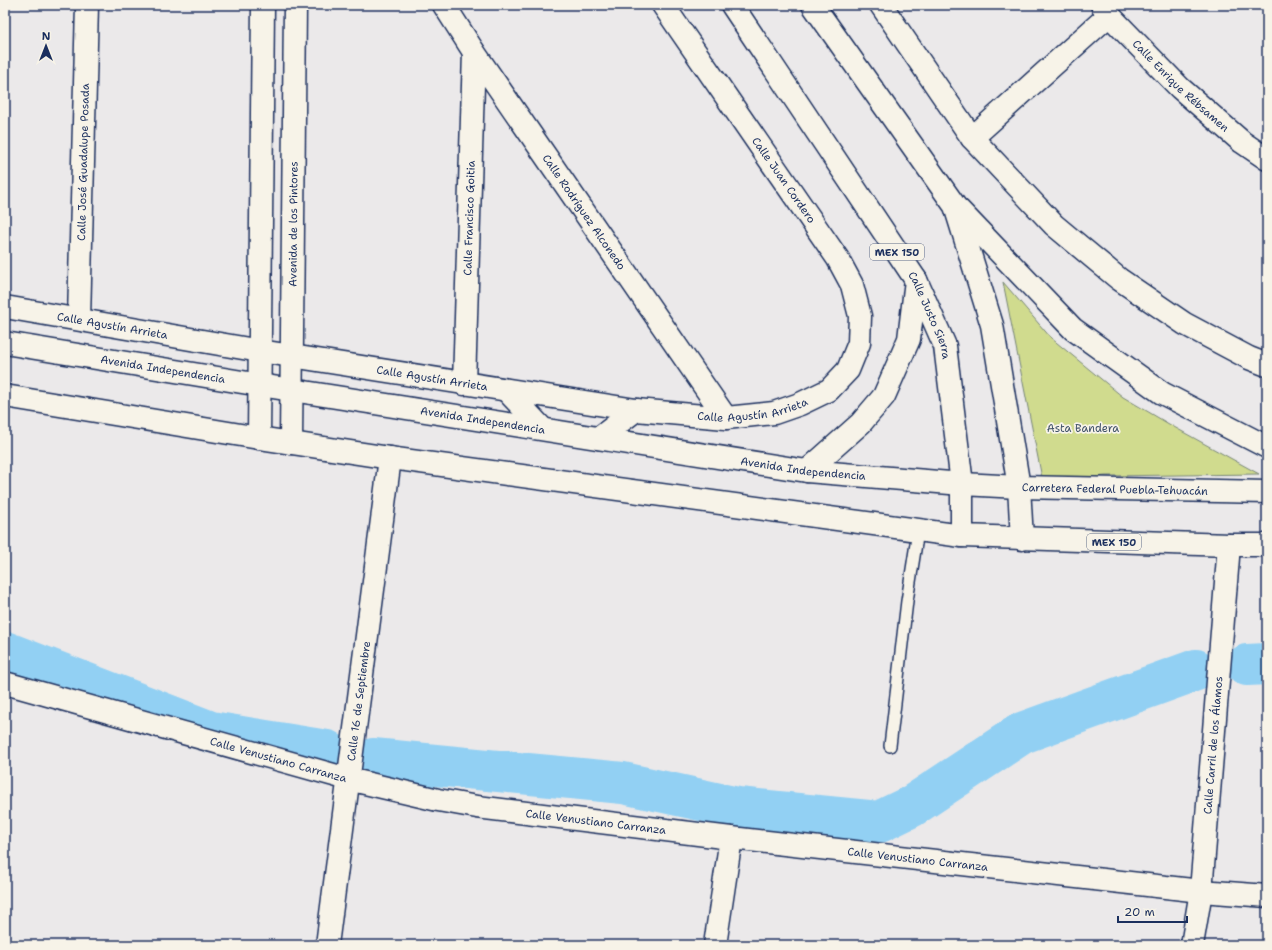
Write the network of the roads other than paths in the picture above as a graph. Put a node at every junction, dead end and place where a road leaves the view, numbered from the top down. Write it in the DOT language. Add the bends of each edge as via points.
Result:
graph roads {
  1 [pos="87,5"];
  2 [pos="262,5"];
  3 [pos="295,5"];
  4 [pos="444,5"];
  5 [pos="663,5"];
  6 [pos="732,5"];
  7 [pos="813,5"];
  8 [pos="881,5"];
  9 [pos="1107,8"];
  10 [pos="474,52"];
  11 [pos="972,138"];
  12 [pos="1267,159"];
  13 [pos="955,206"];
  14 [pos="916,280"];
  15 [pos="5,307"];
  16 [pos="79,319"];
  17 [pos="5,343"];
  18 [pos="260,351"];
  19 [pos="293,356"];
  20 [pos="1267,365"];
  21 [pos="848,370"];
  22 [pos="464,384"];
  23 [pos="260,385"];
  24 [pos="292,390"];
  25 [pos="506,390"];
  26 [pos="5,396"];
  27 [pos="636,410"];
  28 [pos="726,418"];
  29 [pos="542,428"];
  30 [pos="259,438"];
  31 [pos="599,438"];
  32 [pos="291,443"];
  33 [pos="1267,447"];
  34 [pos="390,458"];
  35 [pos="808,471"];
  36 [pos="962,484"];
  37 [pos="1019,487"];
  38 [pos="1267,492"];
  39 [pos="918,531"];
  40 [pos="962,536"];
  41 [pos="1022,539"];
  42 [pos="1229,545"];
  43 [pos="1267,545"];
  44 [pos="5,683"];
  45 [pos="890,746"];
  46 [pos="348,780"];
  47 [pos="731,838"];
  48 [pos="1201,891"];
  49 [pos="1267,896"];
  50 [pos="327,945"];
  51 [pos="715,945"];
  52 [pos="1192,945"];
  1 -- 16 [label="street, Calle José Guadalupe Posada"];
  2 -- 18 [label="street"];
  3 -- 19 [label="street, Avenida de los Pintores"];
  4 -- 10 [label="street, Calle Rodríguez Alconedo"];
  5 -- 21 [label="street, Calle Juan Cordero" via="838,259 852,285 860,316 859,343"];
  6 -- 14 [label="street, Calle Justo Sierra / MEX 150"];
  7 -- 13 [label="street"];
  8 -- 11 [label="street"];
  9 -- 11 [label="street"];
  9 -- 12 [label="street, Calle Enrique Rébsamen" via="1180,88 1242,142"];
  10 -- 22 [label="street, Calle Francisco Goitia"];
  10 -- 28 [label="street, Calle Rodríguez Alconedo"];
  11 -- 20 [label="street" via="1054,225 1119,279 1185,324"];
  13 -- 33 [label="street" via="1073,329 1162,393"];
  13 -- 37 [label="street" via="992,325"];
  14 -- 35 [label="street" via="909,339 884,396 861,423"];
  14 -- 36 [label="street, Calle Justo Sierra / MEX 150" via="945,346"];
  15 -- 16 [label="street, Calle Agustín Arrieta"];
  16 -- 18 [label="street, Calle Agustín Arrieta"];
  17 -- 23 [label="street, Avenida Independencia"];
  18 -- 19 [label="street, Calle Agustín Arrieta"];
  18 -- 23 [label="street"];
  19 -- 22 [label="street, Calle Agustín Arrieta"];
  19 -- 24 [label="street, Avenida de los Pintores"];
  21 -- 28 [label="street, Calle Agustín Arrieta" via="829,390 800,404 774,413"];
  22 -- 25 [label="street, Calle Agustín Arrieta"];
  23 -- 24 [label="street, Avenida Independencia"];
  23 -- 30 [label="street"];
  24 -- 29 [label="street, Avenida Independencia"];
  24 -- 32 [label="street, Avenida de los Pintores"];
  25 -- 27 [label="street, Calle Agustín Arrieta"];
  25 -- 29 [label="street"];
  26 -- 30 [label="street"];
  27 -- 28 [label="street, Calle Agustín Arrieta"];
  27 -- 31 [label="street"];
  29 -- 31 [label="street, Avenida Independencia"];
  30 -- 32 [label="street"];
  31 -- 35 [label="street, Avenida Independencia"];
  32 -- 34 [label="street"];
  34 -- 39 [label="street"];
  34 -- 46 [label="street, Calle 16 de Septiembre"];
  35 -- 36 [label="street, Avenida Independencia"];
  36 -- 37 [label="street, Carretera Federal Puebla-Tehuacán"];
  36 -- 40 [label="street, Calle Justo Sierra / MEX 150"];
  37 -- 38 [label="street, Carretera Federal Puebla-Tehuacán"];
  37 -- 41 [label="street"];
  39 -- 40 [label="street"];
  39 -- 45 [label="lane"];
  40 -- 41 [label="street, MEX 150"];
  41 -- 42 [label="street, MEX 150"];
  42 -- 43 [label="street, MEX 150"];
  42 -- 48 [label="street, Calle Carril de los Álamos"];
  44 -- 46 [label="street, Calle Venustiano Carranza"];
  46 -- 47 [label="street, Calle Venustiano Carranza" via="477,807"];
  46 -- 50 [label="street, Calle 16 de Septiembre"];
  47 -- 48 [label="street, Calle Venustiano Carranza"];
  47 -- 51 [label="street"];
  48 -- 49 [label="street, Calle Venustiano Carranza"];
  48 -- 52 [label="street, Calle Carril de los Álamos"];
}
